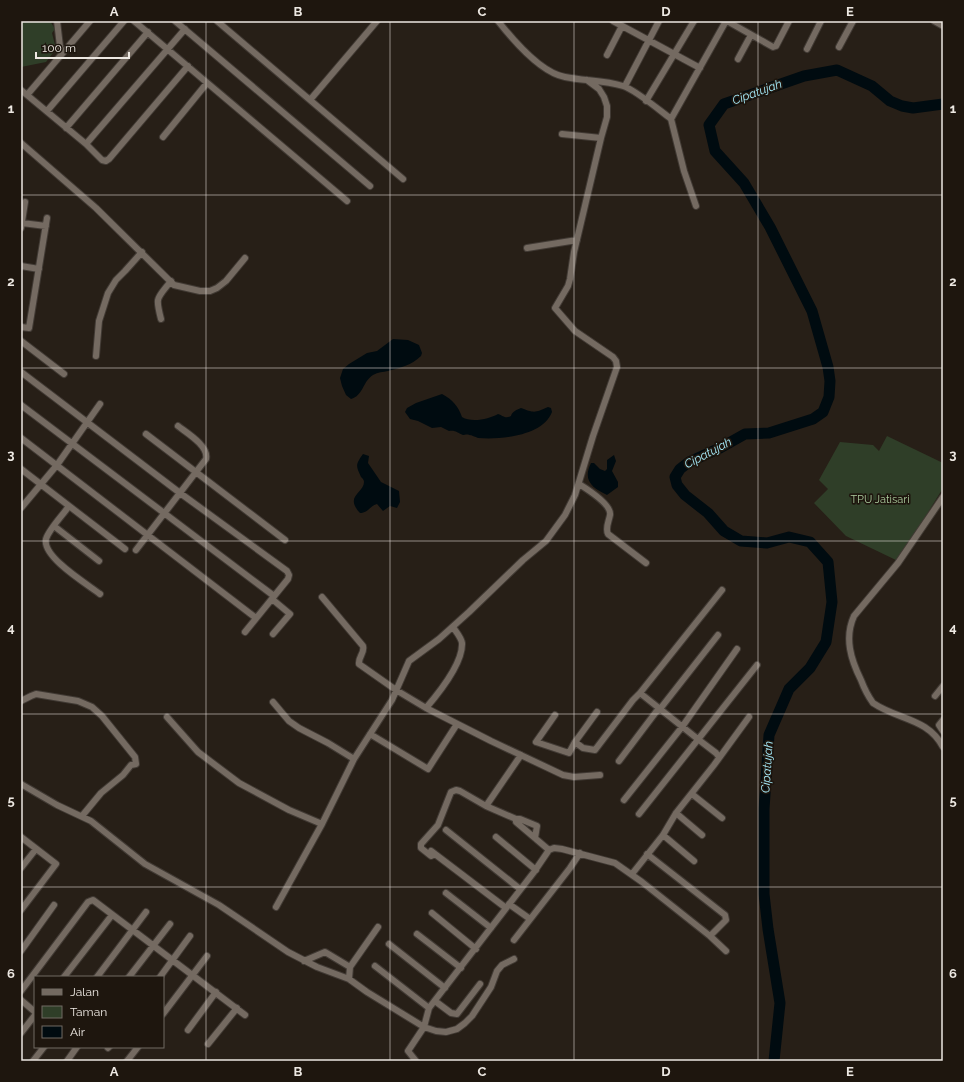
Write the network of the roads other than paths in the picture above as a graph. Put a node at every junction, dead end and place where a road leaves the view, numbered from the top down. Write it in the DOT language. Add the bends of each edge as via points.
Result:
graph roads {
  1 [pos="57,21"];
  2 [pos="90,21"];
  3 [pos="124,21"];
  4 [pos="134,21"];
  5 [pos="217,21"];
  6 [pos="377,21"];
  7 [pos="498,21"];
  8 [pos="613,21"];
  9 [pos="659,21"];
  10 [pos="694,21"];
  11 [pos="726,21"];
  12 [pos="789,21"];
  13 [pos="821,21"];
  14 [pos="853,21"];
  15 [pos="934,21"];
  16 [pos="177,22"];
  17 [pos="622,26"];
  18 [pos="943,26"];
  19 [pos="185,29"];
  20 [pos="148,32"];
  21 [pos="751,35"];
  22 [pos="648,40"];
  23 [pos="839,48"];
  24 [pos="168,49"];
  25 [pos="807,49"];
  26 [pos="675,54"];
  27 [pos="61,55"];
  28 [pos="607,55"];
  29 [pos="738,59"];
  30 [pos="188,66"];
  31 [pos="700,68"];
  32 [pos="586,80"];
  33 [pos="207,83"];
  34 [pos="625,86"];
  35 [pos="21,90"];
  36 [pos="27,95"];
  37 [pos="310,100"];
  38 [pos="646,101"];
  39 [pos="47,112"];
  40 [pos="671,119"];
  41 [pos="66,128"];
  42 [pos="562,134"];
  43 [pos="163,137"];
  44 [pos="601,138"];
  45 [pos="21,143"];
  46 [pos="86,144"];
  47 [pos="403,179"];
  48 [pos="370,186"];
  49 [pos="347,200"];
  50 [pos="25,202"];
  51 [pos="696,206"];
  52 [pos="47,218"];
  53 [pos="21,225"];
  54 [pos="46,226"];
  55 [pos="577,240"];
  56 [pos="527,248"];
  57 [pos="142,252"];
  58 [pos="245,258"];
  59 [pos="21,266"];
  60 [pos="39,269"];
  61 [pos="171,281"];
  62 [pos="161,319"];
  63 [pos="21,327"];
  64 [pos="21,341"];
  65 [pos="96,356"];
  66 [pos="21,372"];
  67 [pos="64,374"];
  68 [pos="100,404"];
  69 [pos="21,405"];
  70 [pos="87,422"];
  71 [pos="178,426"];
  72 [pos="146,434"];
  73 [pos="21,438"];
  74 [pos="72,444"];
  75 [pos="57,465"];
  76 [pos="21,469"];
  77 [pos="196,472"];
  78 [pos="579,484"];
  79 [pos="41,485"];
  80 [pos="180,492"];
  81 [pos="943,497"];
  82 [pos="22,505"];
  83 [pos="69,506"];
  84 [pos="164,514"];
  85 [pos="54,526"];
  86 [pos="148,535"];
  87 [pos="285,540"];
  88 [pos="125,549"];
  89 [pos="136,550"];
  90 [pos="99,561"];
  91 [pos="646,563"];
  92 [pos="722,590"];
  93 [pos="100,594"];
  94 [pos="273,597"];
  95 [pos="322,597"];
  96 [pos="256,618"];
  97 [pos="453,627"];
  98 [pos="245,632"];
  99 [pos="273,634"];
  100 [pos="718,635"];
  101 [pos="737,649"];
  102 [pos="757,665"];
  103 [pos="943,686"];
  104 [pos="396,690"];
  105 [pos="640,693"];
  106 [pos="935,696"];
  107 [pos="21,701"];
  108 [pos="273,702"];
  109 [pos="426,708"];
  110 [pos="660,709"];
  111 [pos="598,712"];
  112 [pos="555,715"];
  113 [pos="167,717"];
  114 [pos="749,717"];
  115 [pos="943,720"];
  116 [pos="457,724"];
  117 [pos="682,727"];
  118 [pos="943,731"];
  119 [pos="370,734"];
  120 [pos="699,740"];
  121 [pos="575,742"];
  122 [pos="943,747"];
  123 [pos="521,755"];
  124 [pos="719,757"];
  125 [pos="354,759"];
  126 [pos="619,761"];
  127 [pos="600,775"];
  128 [pos="21,784"];
  129 [pos="692,794"];
  130 [pos="624,800"];
  131 [pos="486,806"];
  132 [pos="676,813"];
  133 [pos="640,814"];
  134 [pos="82,816"];
  135 [pos="722,818"];
  136 [pos="516,819"];
  137 [pos="322,824"];
  138 [pos="446,830"];
  139 [pos="663,835"];
  140 [pos="702,835"];
  141 [pos="21,837"];
  142 [pos="496,837"];
  143 [pos="535,838"];
  144 [pos="36,849"];
  145 [pos="549,850"];
  146 [pos="580,853"];
  147 [pos="647,854"];
  148 [pos="694,860"];
  149 [pos="21,868"];
  150 [pos="536,870"];
  151 [pos="632,874"];
  152 [pos="520,889"];
  153 [pos="446,893"];
  154 [pos="54,905"];
  155 [pos="507,906"];
  156 [pos="276,907"];
  157 [pos="21,910"];
  158 [pos="146,912"];
  159 [pos="432,913"];
  160 [pos="112,914"];
  161 [pos="530,920"];
  162 [pos="170,924"];
  163 [pos="378,927"];
  164 [pos="490,928"];
  165 [pos="132,930"];
  166 [pos="417,934"];
  167 [pos="190,936"];
  168 [pos="710,936"];
  169 [pos="514,940"];
  170 [pos="389,944"];
  171 [pos="153,945"];
  172 [pos="476,948"];
  173 [pos="21,951"];
  174 [pos="726,951"];
  175 [pos="207,956"];
  176 [pos="514,959"];
  177 [pos="172,961"];
  178 [pos="304,961"];
  179 [pos="375,966"];
  180 [pos="350,967"];
  181 [pos="461,968"];
  182 [pos="65,976"];
  183 [pos="98,976"];
  184 [pos="130,976"];
  185 [pos="161,976"];
  186 [pos="193,976"];
  187 [pos="349,979"];
  188 [pos="480,984"];
  189 [pos="445,988"];
  190 [pos="21,992"];
  191 [pos="216,992"];
  192 [pos="21,1000"];
  193 [pos="435,1001"];
  194 [pos="237,1008"];
  195 [pos="429,1008"];
  196 [pos="34,1011"];
  197 [pos="164,1013"];
  198 [pos="245,1015"];
  199 [pos="34,1016"];
  200 [pos="424,1027"];
  201 [pos="188,1030"];
  202 [pos="21,1033"];
  203 [pos="208,1044"];
  204 [pos="43,1048"];
  205 [pos="76,1048"];
  206 [pos="137,1048"];
  207 [pos="33,1061"];
  208 [pos="66,1061"];
  209 [pos="127,1061"];
  210 [pos="416,1061"];
  1 -- 27 [label="street"];
  2 -- 27 [label="street"];
  3 -- 39 [label="street"];
  4 -- 20 [label="street"];
  5 -- 37 [label="street"];
  6 -- 37 [label="street"];
  7 -- 32 [label="street" via="519,46 548,71"];
  8 -- 17 [label="street"];
  9 -- 22 [label="street"];
  10 -- 26 [label="street"];
  11 -- 21 [label="street"];
  11 -- 31 [label="street"];
  12 -- 21 [label="street" via="774,47"];
  13 -- 25 [label="street"];
  14 -- 23 [label="street"];
  15 -- 18 [label="street"];
  16 -- 19 [label="street"];
  17 -- 22 [label="street"];
  17 -- 28 [label="street"];
  19 -- 24 [label="street"];
  19 -- 48 [label="street"];
  20 -- 24 [label="street"];
  20 -- 41 [label="street"];
  21 -- 29 [label="street"];
  22 -- 26 [label="street"];
  22 -- 34 [label="street"];
  24 -- 30 [label="street"];
  24 -- 46 [label="street"];
  26 -- 31 [label="street"];
  26 -- 38 [label="street"];
  27 -- 36 [label="street"];
  30 -- 33 [label="street"];
  30 -- 46 [label="street" via="107,161 102,160"];
  31 -- 40 [label="street"];
  32 -- 34 [label="street"];
  32 -- 44 [label="street" via="599,89 607,106 607,118"];
  33 -- 43 [label="street"];
  33 -- 49 [label="street"];
  34 -- 38 [label="street"];
  35 -- 36 [label="street"];
  36 -- 39 [label="street"];
  37 -- 47 [label="street"];
  38 -- 40 [label="street"];
  39 -- 41 [label="street"];
  40 -- 51 [label="street"];
  41 -- 46 [label="street"];
  42 -- 44 [label="street"];
  44 -- 55 [label="street"];
  45 -- 57 [label="street"];
  50 -- 53 [label="street"];
  52 -- 54 [label="street"];
  53 -- 54 [label="street"];
  54 -- 60 [label="street"];
  55 -- 56 [label="street"];
  55 -- 78 [label="street" via="568,286 555,309 575,331 613,357 617,367"];
  57 -- 61 [label="street"];
  57 -- 65 [label="street" via="116,280 108,293 99,321"];
  58 -- 61 [label="street" via="226,281 217,288 205,292 174,285"];
  59 -- 60 [label="street"];
  60 -- 63 [label="street" via="29,328"];
  61 -- 62 [label="street" via="158,300"];
  64 -- 67 [label="street"];
  66 -- 70 [label="street"];
  68 -- 70 [label="street"];
  69 -- 74 [label="street"];
  70 -- 74 [label="street"];
  70 -- 80 [label="street"];
  71 -- 77 [label="street" via="196,440 206,454 206,459"];
  72 -- 77 [label="street"];
  73 -- 75 [label="street"];
  74 -- 75 [label="street"];
  74 -- 84 [label="street"];
  75 -- 79 [label="street"];
  75 -- 86 [label="street"];
  76 -- 79 [label="street"];
  77 -- 80 [label="street"];
  77 -- 87 [label="street"];
  78 -- 91 [label="street" via="609,508 608,534"];
  78 -- 97 [label="street" via="569,508 552,534"];
  79 -- 82 [label="street"];
  79 -- 83 [label="street"];
  80 -- 84 [label="street"];
  80 -- 94 [label="street" via="288,571 288,579"];
  81 -- 122 [label="street" via="898,563 854,616 849,634 853,663 873,703 930,730"];
  83 -- 85 [label="street"];
  83 -- 88 [label="street"];
  84 -- 86 [label="street"];
  84 -- 94 [label="street"];
  85 -- 90 [label="street"];
  85 -- 93 [label="street" via="46,542 51,555"];
  86 -- 89 [label="street"];
  86 -- 96 [label="street"];
  92 -- 105 [label="street"];
  94 -- 96 [label="street"];
  94 -- 99 [label="street" via="290,614"];
  95 -- 104 [label="street" via="364,646 359,664"];
  96 -- 98 [label="street"];
  97 -- 104 [label="street" via="411,659"];
  97 -- 109 [label="street" via="462,642 462,649 451,675"];
  100 -- 110 [label="street"];
  101 -- 117 [label="street"];
  102 -- 120 [label="street"];
  103 -- 106 [label="street"];
  104 -- 109 [label="street"];
  104 -- 119 [label="street"];
  105 -- 110 [label="street"];
  105 -- 121 [label="street" via="595,750 583,748"];
  107 -- 134 [label="street" via="36,694 85,704 102,716 135,757 136,764 131,765 101,793"];
  108 -- 125 [label="street" via="299,728"];
  109 -- 116 [label="street"];
  110 -- 117 [label="street"];
  110 -- 126 [label="street"];
  111 -- 121 [label="street"];
  112 -- 121 [label="street" via="536,742 568,753"];
  113 -- 137 [label="street" via="198,752 239,783 284,808"];
  114 -- 124 [label="street"];
  115 -- 118 [label="street" via="939,725"];
  116 -- 119 [label="street" via="428,769"];
  116 -- 123 [label="street"];
  117 -- 120 [label="street"];
  117 -- 130 [label="street"];
  119 -- 125 [label="street"];
  120 -- 124 [label="street"];
  120 -- 133 [label="street"];
  123 -- 127 [label="street" via="568,776"];
  123 -- 131 [label="street"];
  124 -- 129 [label="street"];
  125 -- 137 [label="street"];
  128 -- 134 [label="street"];
  129 -- 132 [label="street"];
  129 -- 135 [label="street"];
  131 -- 136 [label="street"];
  131 -- 155 [label="street" via="460,791 451,792 438,825 421,844 421,848 431,856 433,852"];
  132 -- 139 [label="street"];
  132 -- 140 [label="street"];
  134 -- 178 [label="street" via="145,864 219,904"];
  136 -- 143 [label="street" via="516,822"];
  136 -- 143 [label="street" via="537,826"];
  137 -- 156 [label="street"];
  138 -- 152 [label="street"];
  139 -- 147 [label="street"];
  139 -- 148 [label="street"];
  141 -- 144 [label="street"];
  142 -- 150 [label="street"];
  143 -- 145 [label="street"];
  144 -- 149 [label="street"];
  144 -- 157 [label="street" via="56,864"];
  145 -- 146 [label="street" via="558,848"];
  145 -- 150 [label="street"];
  146 -- 151 [label="street" via="615,863"];
  146 -- 161 [label="street"];
  147 -- 151 [label="street"];
  147 -- 168 [label="street" via="725,915 726,920"];
  150 -- 152 [label="street"];
  151 -- 168 [label="street"];
  152 -- 155 [label="street"];
  153 -- 164 [label="street"];
  154 -- 173 [label="street"];
  155 -- 161 [label="street"];
  155 -- 164 [label="street"];
  158 -- 165 [label="street"];
  159 -- 172 [label="street"];
  160 -- 165 [label="street"];
  160 -- 182 [label="street"];
  160 -- 190 [label="street" via="95,901 89,901"];
  161 -- 169 [label="street"];
  162 -- 171 [label="street"];
  163 -- 180 [label="street"];
  164 -- 172 [label="street"];
  165 -- 171 [label="street"];
  165 -- 183 [label="street"];
  166 -- 181 [label="street"];
  167 -- 177 [label="street"];
  168 -- 174 [label="street"];
  170 -- 189 [label="street"];
  171 -- 177 [label="street"];
  171 -- 184 [label="street"];
  172 -- 181 [label="street"];
  175 -- 186 [label="street"];
  176 -- 200 [label="street" via="497,971 491,988 465,1023 446,1032"];
  177 -- 185 [label="street"];
  177 -- 186 [label="street"];
  178 -- 180 [label="street" via="325,952"];
  178 -- 187 [label="street"];
  179 -- 195 [label="street"];
  180 -- 187 [label="street"];
  181 -- 189 [label="street"];
  186 -- 191 [label="street"];
  186 -- 197 [label="street"];
  187 -- 200 [label="street"];
  188 -- 193 [label="street" via="457,1014 451,1013"];
  189 -- 193 [label="street"];
  191 -- 194 [label="street"];
  191 -- 201 [label="street"];
  192 -- 196 [label="street"];
  193 -- 195 [label="street"];
  194 -- 198 [label="street"];
  194 -- 203 [label="street"];
  195 -- 200 [label="street"];
  199 -- 202 [label="street"];
  200 -- 210 [label="street" via="408,1051"];
  204 -- 207 [label="street"];
  205 -- 208 [label="street"];
  206 -- 209 [label="street"];
}
